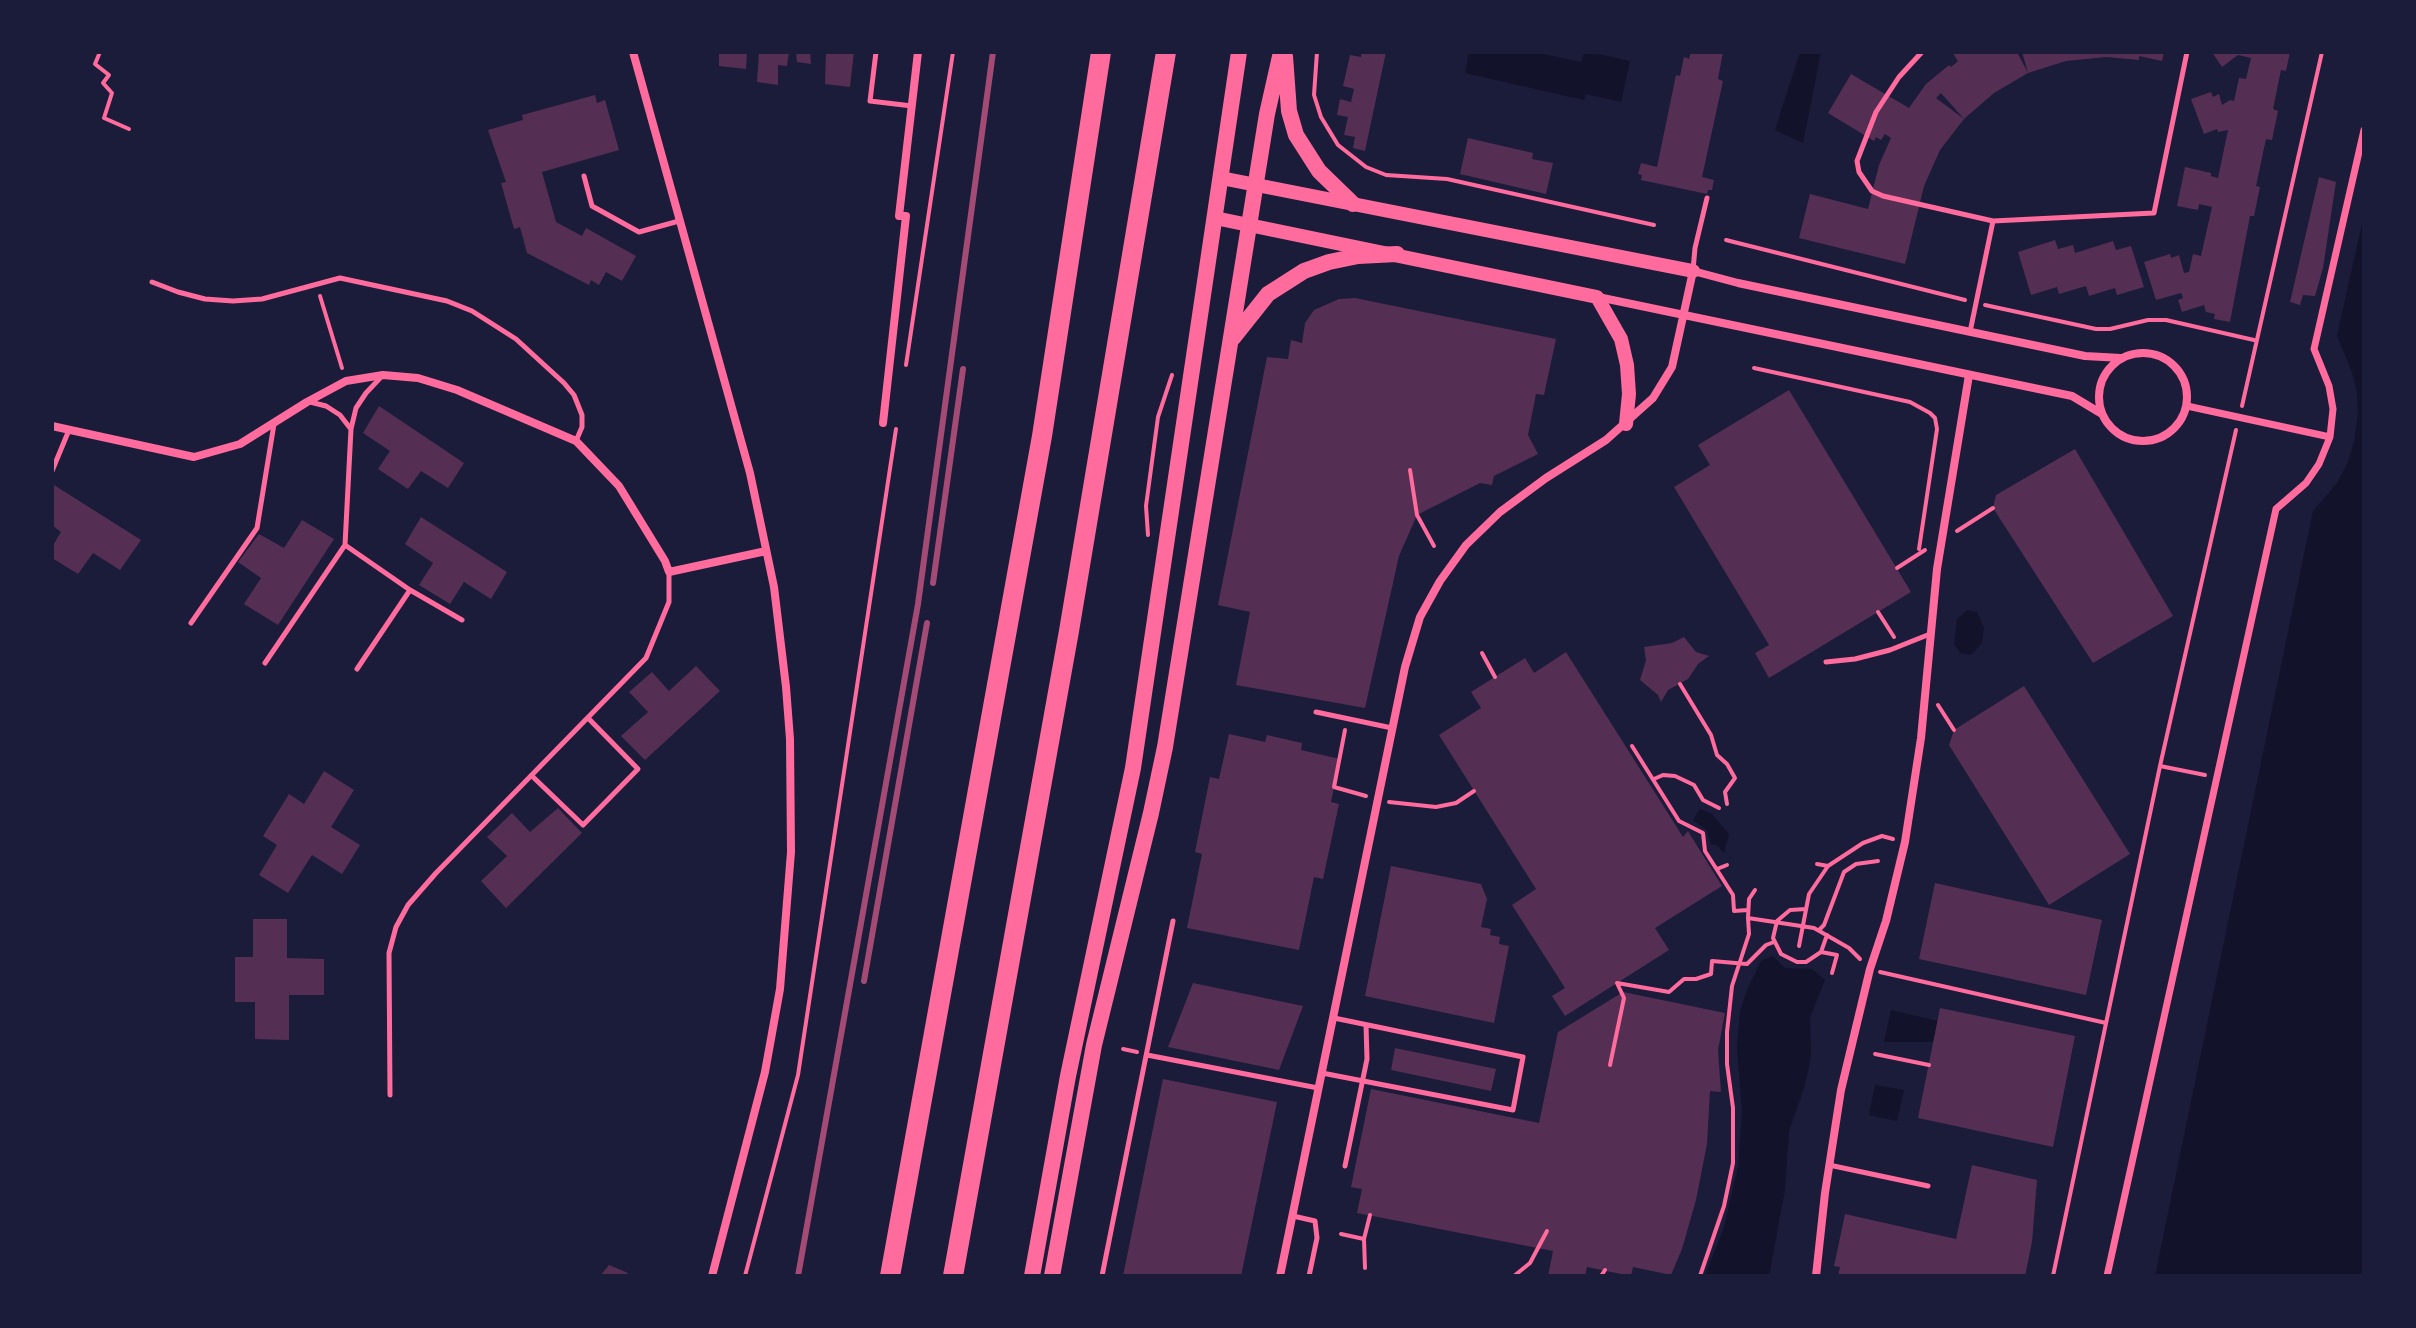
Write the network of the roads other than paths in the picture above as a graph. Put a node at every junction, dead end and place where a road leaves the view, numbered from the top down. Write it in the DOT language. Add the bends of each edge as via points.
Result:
graph roads {
  1 [pos="633,52"];
  2 [pos="876,52"];
  3 [pos="918,52"];
  4 [pos="1101,52"];
  5 [pos="1166,52"];
  6 [pos="1239,52"];
  7 [pos="1283,52"];
  8 [pos="1922,52"];
  9 [pos="2187,52"];
  10 [pos="912,106"];
  11 [pos="2364,130"];
  12 [pos="584,176"];
  13 [pos="1221,178"];
  14 [pos="1256,184"];
  15 [pos="1707,198"];
  16 [pos="1353,204"];
  17 [pos="1215,218"];
  18 [pos="680,220"];
  19 [pos="1993,221"];
  20 [pos="1250,224"];
  21 [pos="1397,254"];
  22 [pos="1693,271"];
  23 [pos="152,282"];
  24 [pos="1597,297"];
  25 [pos="1684,315"];
  26 [pos="1970,332"];
  27 [pos="1231,342"];
  28 [pos="2121,358"];
  29 [pos="383,375"];
  30 [pos="1969,375"];
  31 [pos="307,402"];
  32 [pos="2187,406"];
  33 [pos="2102,414"];
  34 [pos="883,423"];
  35 [pos="274,424"];
  36 [pos="1626,424"];
  37 [pos="52,426"];
  38 [pos="351,429"];
  39 [pos="69,430"];
  40 [pos="2330,437"];
  41 [pos="576,441"];
  42 [pos="52,471"];
  43 [pos="345,545"];
  44 [pos="766,551"];
  45 [pos="669,572"];
  46 [pos="410,590"];
  47 [pos="462,620"];
  48 [pos="191,623"];
  49 [pos="1930,634"];
  50 [pos="1826,662"];
  51 [pos="265,663"];
  52 [pos="357,669"];
  53 [pos="1316,712"];
  54 [pos="589,719"];
  55 [pos="1392,728"];
  56 [pos="532,776"];
  57 [pos="1173,921"];
  58 [pos="1333,1018"];
  59 [pos="1366,1025"];
  60 [pos="1147,1055"];
  61 [pos="1322,1073"];
  62 [pos="1362,1082"];
  63 [pos="1319,1088"];
  64 [pos="390,1095"];
  65 [pos="1829,1165"];
  66 [pos="1345,1166"];
  67 [pos="1928,1186"];
  68 [pos="1292,1215"];
  69 [pos="712,1276"];
  70 [pos="890,1276"];
  71 [pos="953,1276"];
  72 [pos="1032,1276"];
  73 [pos="1052,1276"];
  74 [pos="1102,1276"];
  75 [pos="1280,1276"];
  76 [pos="1309,1276"];
  77 [pos="1816,1276"];
  78 [pos="2107,1276"];
  1 -- 18 [label="street"];
  2 -- 10 [label="lane" via="870,101"];
  3 -- 10 [label="street"];
  4 -- 70 [label="highway" via="1042,436"];
  5 -- 71 [label="highway"];
  6 -- 13 [label="main road"];
  7 -- 14 [label="main road"];
  7 -- 16 [label="main road" via="1296,135 1319,171"];
  8 -- 19 [label="lane" via="1876,112 1857,161 1859,172 1872,191 1883,196"];
  9 -- 19 [label="lane" via="2154,213"];
  10 -- 34 [label="street" via="899,216 906,216"];
  11 -- 40 [label="street" via="2314,349 2329,386"];
  12 -- 18 [label="lane" via="592,206 639,232"];
  13 -- 14 [label="street"];
  13 -- 17 [label="main road"];
  14 -- 16 [label="street"];
  14 -- 20 [label="main road"];
  15 -- 22 [label="lane"];
  16 -- 22 [label="street"];
  17 -- 20 [label="street"];
  17 -- 72 [label="main road" via="1133,768"];
  18 -- 44 [label="street" via="750,473"];
  19 -- 26 [label="lane"];
  20 -- 21 [label="street"];
  20 -- 27 [label="main road"];
  21 -- 24 [label="street"];
  21 -- 27 [label="main road" via="1358,256 1304,271 1268,294"];
  22 -- 25 [label="street"];
  22 -- 26 [label="street"];
  23 -- 41 [label="lane" via="205,299 233,301 340,278 447,301 516,339 564,383 582,415"];
  24 -- 25 [label="street"];
  24 -- 36 [label="street" via="1621,339 1627,365"];
  25 -- 30 [label="street"];
  25 -- 36 [label="street" via="1664,383"];
  26 -- 28 [label="street" via="2085,356"];
  27 -- 73 [label="main road" via="1165,747 1094,1045"];
  28 -- 32 [label="street" via="2145,352 2169,361 2185,381"];
  28 -- 33 [label="street" via="2103,377"];
  29 -- 31 [label="street" via="346,381"];
  29 -- 38 [label="lane" via="356,408"];
  29 -- 41 [label="street" via="418,378 457,390"];
  30 -- 33 [label="street" via="2072,396"];
  30 -- 49 [label="street"];
  31 -- 35 [label="street"];
  31 -- 38 [label="lane" via="326,406"];
  32 -- 33 [label="street" via="2173,430 2147,441 2121,435"];
  32 -- 40 [label="street"];
  35 -- 39 [label="street" via="240,444 194,457"];
  35 -- 48 [label="lane" via="257,528"];
  36 -- 55 [label="street" via="1520,496 1466,545 1420,617"];
  37 -- 39 [label="street"];
  38 -- 43 [label="lane"];
  39 -- 42 [label="lane"];
  40 -- 78 [label="street" via="2306,483 2276,509"];
  41 -- 45 [label="street" via="619,486"];
  43 -- 46 [label="lane"];
  43 -- 51 [label="lane"];
  44 -- 45 [label="street"];
  44 -- 69 [label="street" via="790,739 787,918 765,1072"];
  45 -- 54 [label="lane" via="669,602 646,658"];
  46 -- 47 [label="lane"];
  46 -- 52 [label="lane"];
  49 -- 50 [label="lane" via="1890,650"];
  49 -- 65 [label="street" via="1905,842 1841,1090"];
  53 -- 55 [label="lane"];
  54 -- 56 [label="lane"];
  54 -- 56 [label="lane" via="638,769 583,825"];
  55 -- 58 [label="street"];
  56 -- 64 [label="lane" via="436,873 396,927 389,953"];
  57 -- 60 [label="lane"];
  58 -- 59 [label="lane"];
  58 -- 61 [label="street"];
  59 -- 62 [label="lane"];
  59 -- 62 [label="lane" via="1523,1057 1513,1110"];
  60 -- 63 [label="lane"];
  60 -- 74 [label="lane"];
  61 -- 62 [label="lane"];
  61 -- 63 [label="street"];
  62 -- 66 [label="lane"];
  63 -- 68 [label="street"];
  65 -- 67 [label="lane"];
  65 -- 77 [label="street"];
  68 -- 75 [label="street"];
  68 -- 76 [label="lane" via="1315,1221"];
}
